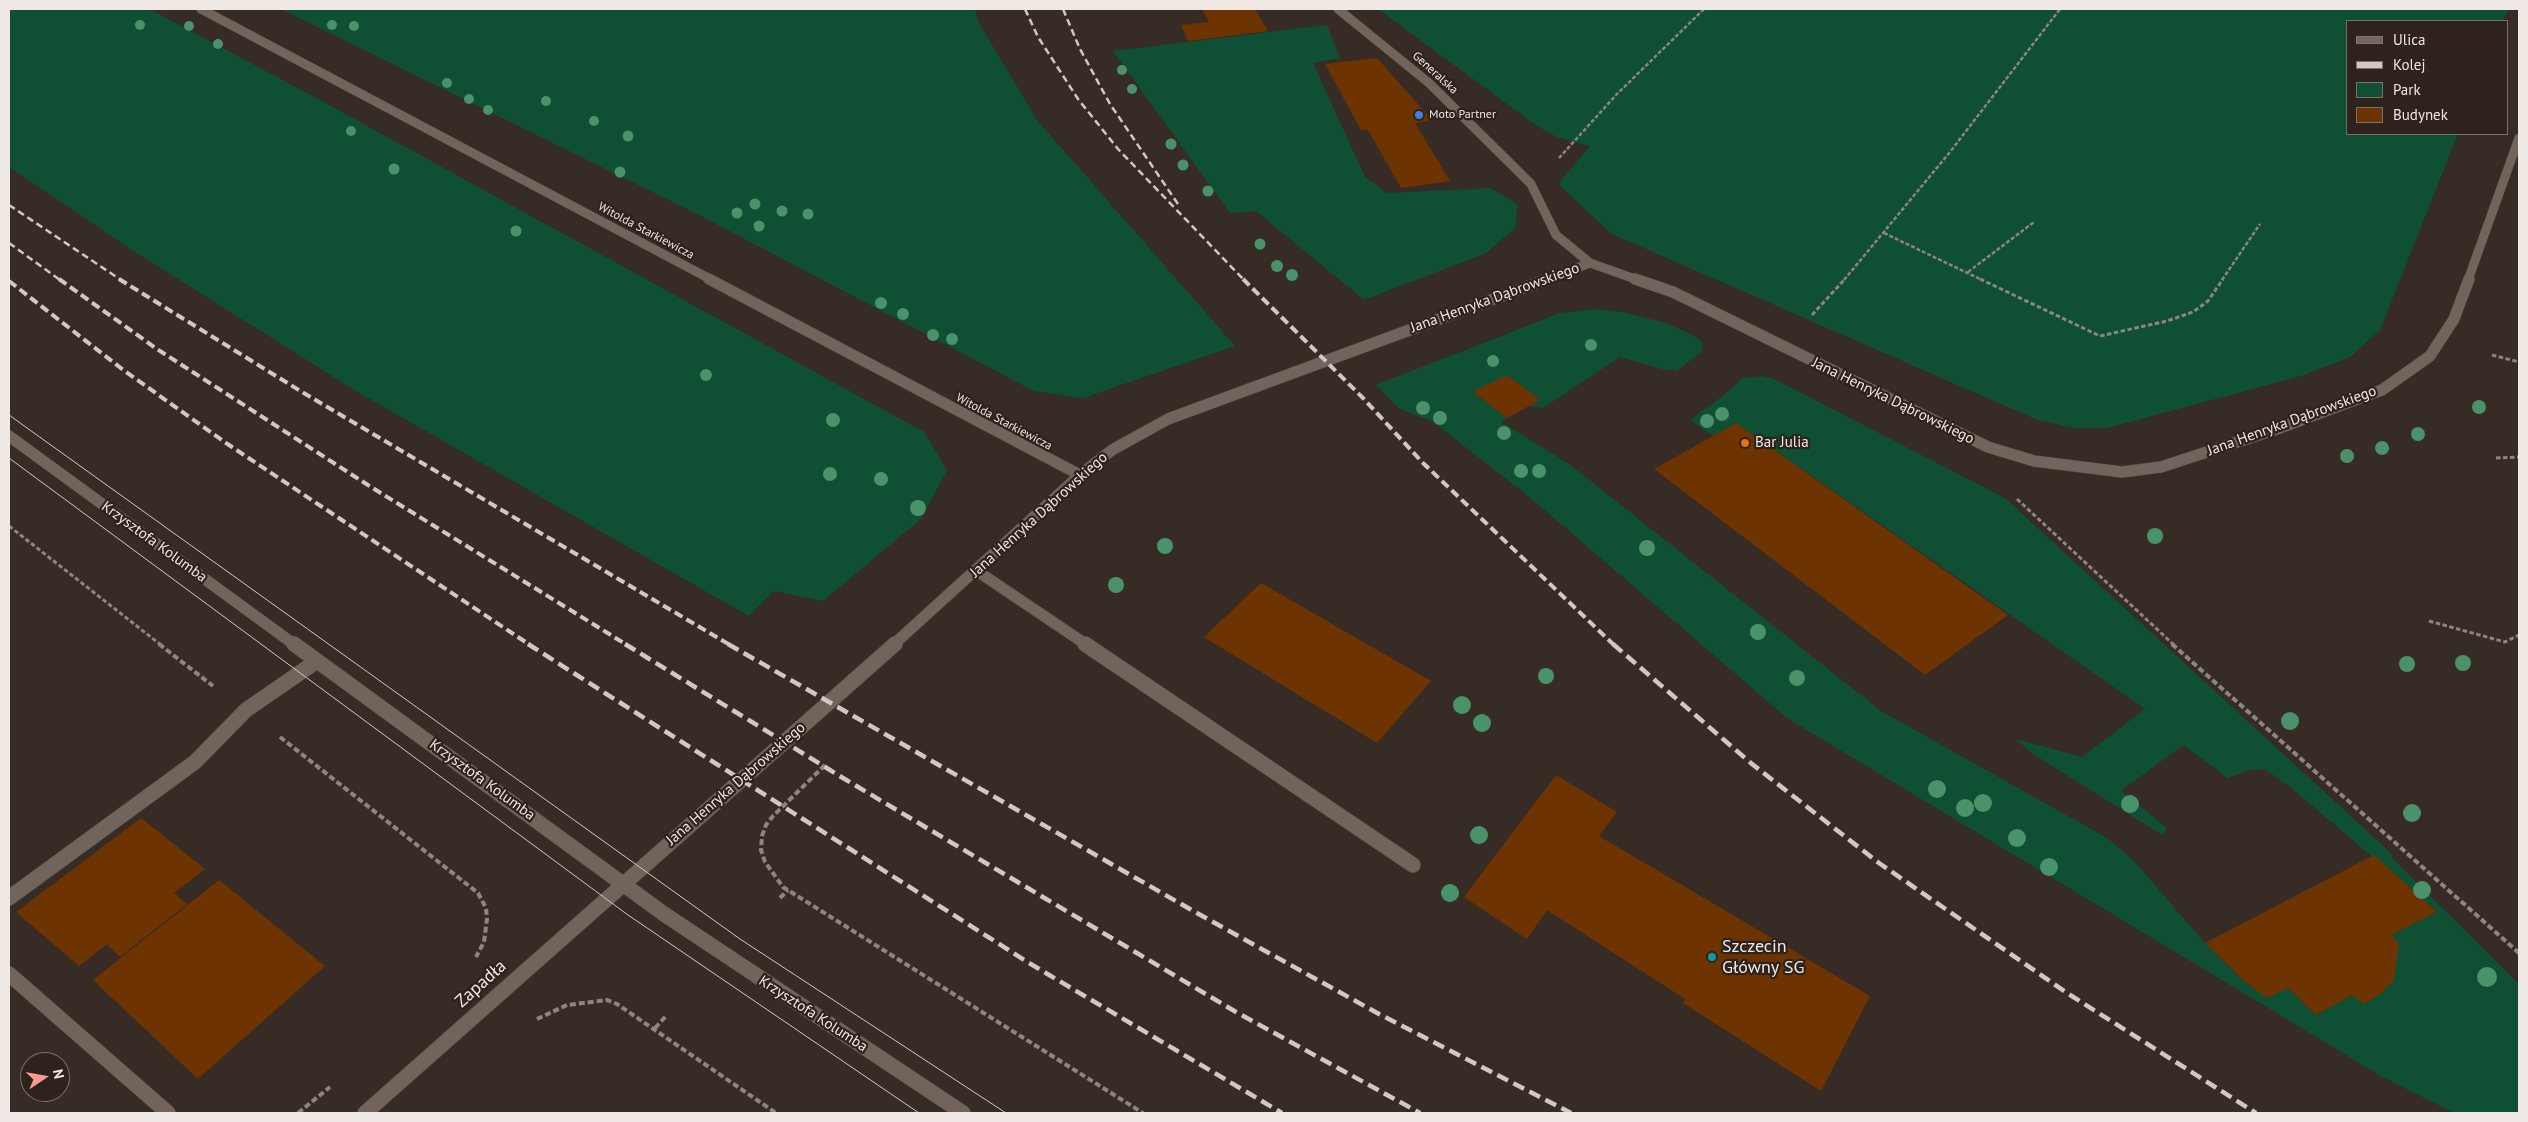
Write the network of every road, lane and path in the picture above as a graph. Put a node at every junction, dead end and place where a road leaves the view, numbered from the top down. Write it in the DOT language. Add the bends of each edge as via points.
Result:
graph roads {
  1 [pos="201,9"];
  2 [pos="1338,9"];
  3 [pos="1704,9"];
  4 [pos="2060,9"];
  5 [pos="2519,138"];
  6 [pos="1575,142"];
  7 [pos="2034,222"];
  8 [pos="2260,224"];
  9 [pos="1884,232"];
  10 [pos="1590,263"];
  11 [pos="1968,272"];
  12 [pos="1781,345"];
  13 [pos="2492,355"];
  14 [pos="2519,362"];
  15 [pos="9,436"];
  16 [pos="2519,457"];
  17 [pos="2496,458"];
  18 [pos="1080,475"];
  19 [pos="2013,495"];
  20 [pos="977,571"];
  21 [pos="2429,621"];
  22 [pos="2519,634"];
  23 [pos="317,661"];
  24 [pos="827,763"];
  25 [pos="1413,865"];
  26 [pos="622,883"];
  27 [pos="788,890"];
  28 [pos="9,898"];
  29 [pos="780,898"];
  30 [pos="2519,953"];
  31 [pos="9,974"];
  32 [pos="667,1016"];
  33 [pos="531,1024"];
  34 [pos="655,1028"];
  35 [pos="168,1113"];
  36 [pos="365,1113"];
  37 [pos="776,1113"];
  38 [pos="963,1113"];
  39 [pos="1144,1113"];
  1 -- 18 [label="street, Witolda Starkiewicza"];
  2 -- 10 [label="street, Generalska" via="1429,84 1531,184 1556,235"];
  3 -- 6 [label="path" via="1617,94"];
  4 -- 9 [label="path"];
  5 -- 12 [label="street, Jana Henryka Dąbrowskiego" via="2454,319 2430,356 2382,390 2161,467 2122,472 2034,461 1988,447"];
  7 -- 11 [label="path"];
  8 -- 11 [label="path" via="2208,301 2201,306 2167,321 2100,336"];
  9 -- 11 [label="path"];
  9 -- 12 [label="path" via="1826,302"];
  10 -- 12 [label="street, Jana Henryka Dąbrowskiego" via="1674,292"];
  10 -- 18 [label="street, Jana Henryka Dąbrowskiego" via="1168,419 1112,450"];
  13 -- 14 [label="path"];
  15 -- 23 [label="street, Krzysztofa Kolumba"];
  16 -- 17 [label="path"];
  18 -- 20 [label="street, Jana Henryka Dąbrowskiego"];
  19 -- 30 [label="path" via="2222,690"];
  20 -- 25 [label="street"];
  20 -- 26 [label="street, Jana Henryka Dąbrowskiego"];
  21 -- 22 [label="path" via="2504,642"];
  23 -- 26 [label="street, Krzysztofa Kolumba"];
  23 -- 28 [label="street" via="246,710 195,762"];
  24 -- 27 [label="path" via="773,816 762,836 761,850 765,862"];
  26 -- 36 [label="street, Zapadła"];
  26 -- 38 [label="street, Krzysztofa Kolumba" via="731,960"];
  27 -- 29 [label="path"];
  27 -- 39 [label="path"];
  31 -- 35 [label="street"];
  32 -- 34 [label="path"];
  33 -- 34 [label="path" via="566,1005 607,1000"];
  34 -- 37 [label="path"];
}
